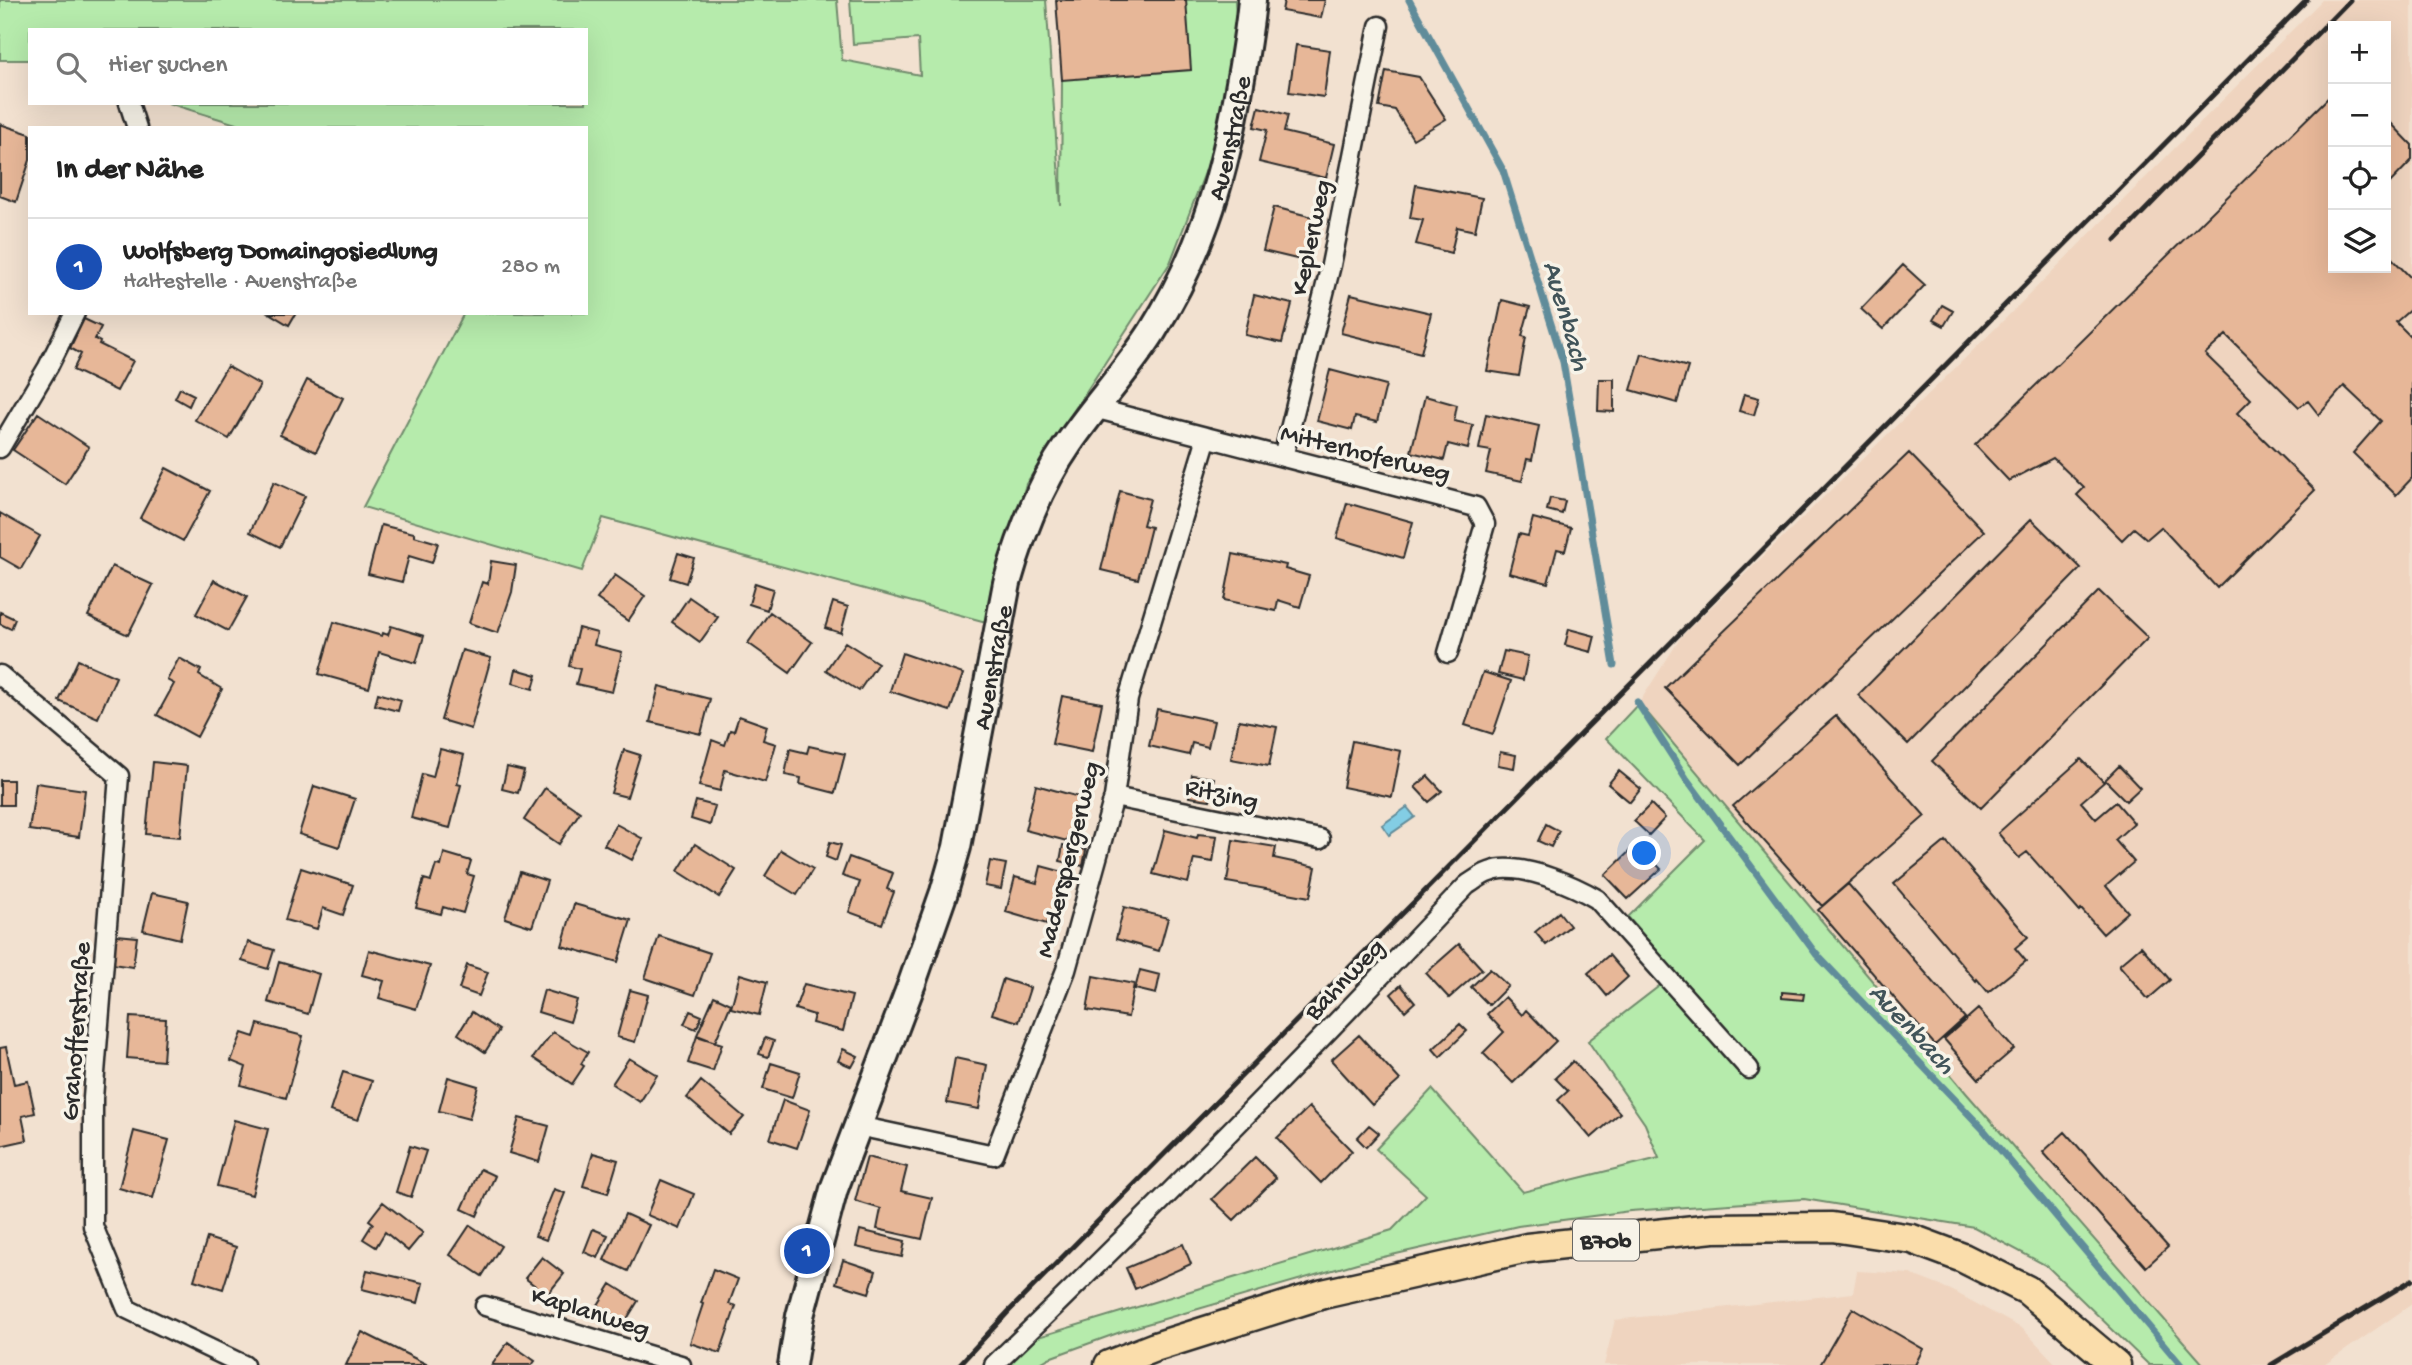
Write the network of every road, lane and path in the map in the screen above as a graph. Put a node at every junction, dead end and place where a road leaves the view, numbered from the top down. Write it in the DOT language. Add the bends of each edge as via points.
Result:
graph roads {
  1 [pos="1252,0"];
  2 [pos="1379,26"];
  3 [pos="130,105"];
  4 [pos="136,126"];
  5 [pos="74,315"];
  6 [pos="1094,408"];
  7 [pos="1207,437"];
  8 [pos="0,448"];
  9 [pos="1283,457"];
  10 [pos="1448,653"];
  11 [pos="0,675"];
  12 [pos="1114,797"];
  13 [pos="1320,839"];
  14 [pos="1749,1069"];
  15 [pos="858,1126"];
  16 [pos="485,1306"];
  17 [pos="2088,1342"];
  18 [pos="244,1365"];
  19 [pos="681,1365"];
  20 [pos="792,1365"];
  21 [pos="994,1365"];
  22 [pos="1110,1365"];
  23 [pos="2105,1365"];
  24 [pos="2116,1365"];
  1 -- 6 [label="street, Auenstraße" via="1228,146 1195,253 1151,334"];
  2 -- 9 [label="street, Keplerweg" via="1331,265"];
  3 -- 4 [label="street"];
  5 -- 8 [label="street"];
  6 -- 7 [label="street, Mitterhoferweg"];
  6 -- 15 [label="street, Auenstraße" via="1048,477 1019,541 957,847"];
  7 -- 9 [label="street, Mitterhoferweg"];
  7 -- 12 [label="street, Maderspergerweg" via="1128,699"];
  9 -- 10 [label="street, Mitterhoferweg" via="1476,507 1485,524"];
  11 -- 18 [label="street, Grahofferstraße" via="118,776 93,1098 93,1226 127,1309"];
  12 -- 13 [label="street, Ritzing"];
  12 -- 15 [label="street, Maderspergerweg" via="1066,970 994,1155"];
  14 -- 21 [label="street, Bahnweg" via="1597,900 1575,886 1523,871 1484,873 1467,885 1122,1242"];
  15 -- 20 [label="street, Auenstraße" via="834,1189 800,1316"];
  16 -- 19 [label="street, Kaplanweg"];
  17 -- 22 [label="main road, B70b" via="2027,1290 1912,1239 1832,1227 1713,1228 1527,1248 1337,1290"];
  17 -- 23 [label="main road, B70b"];
  17 -- 24 [label="main road, B70b"];
}
